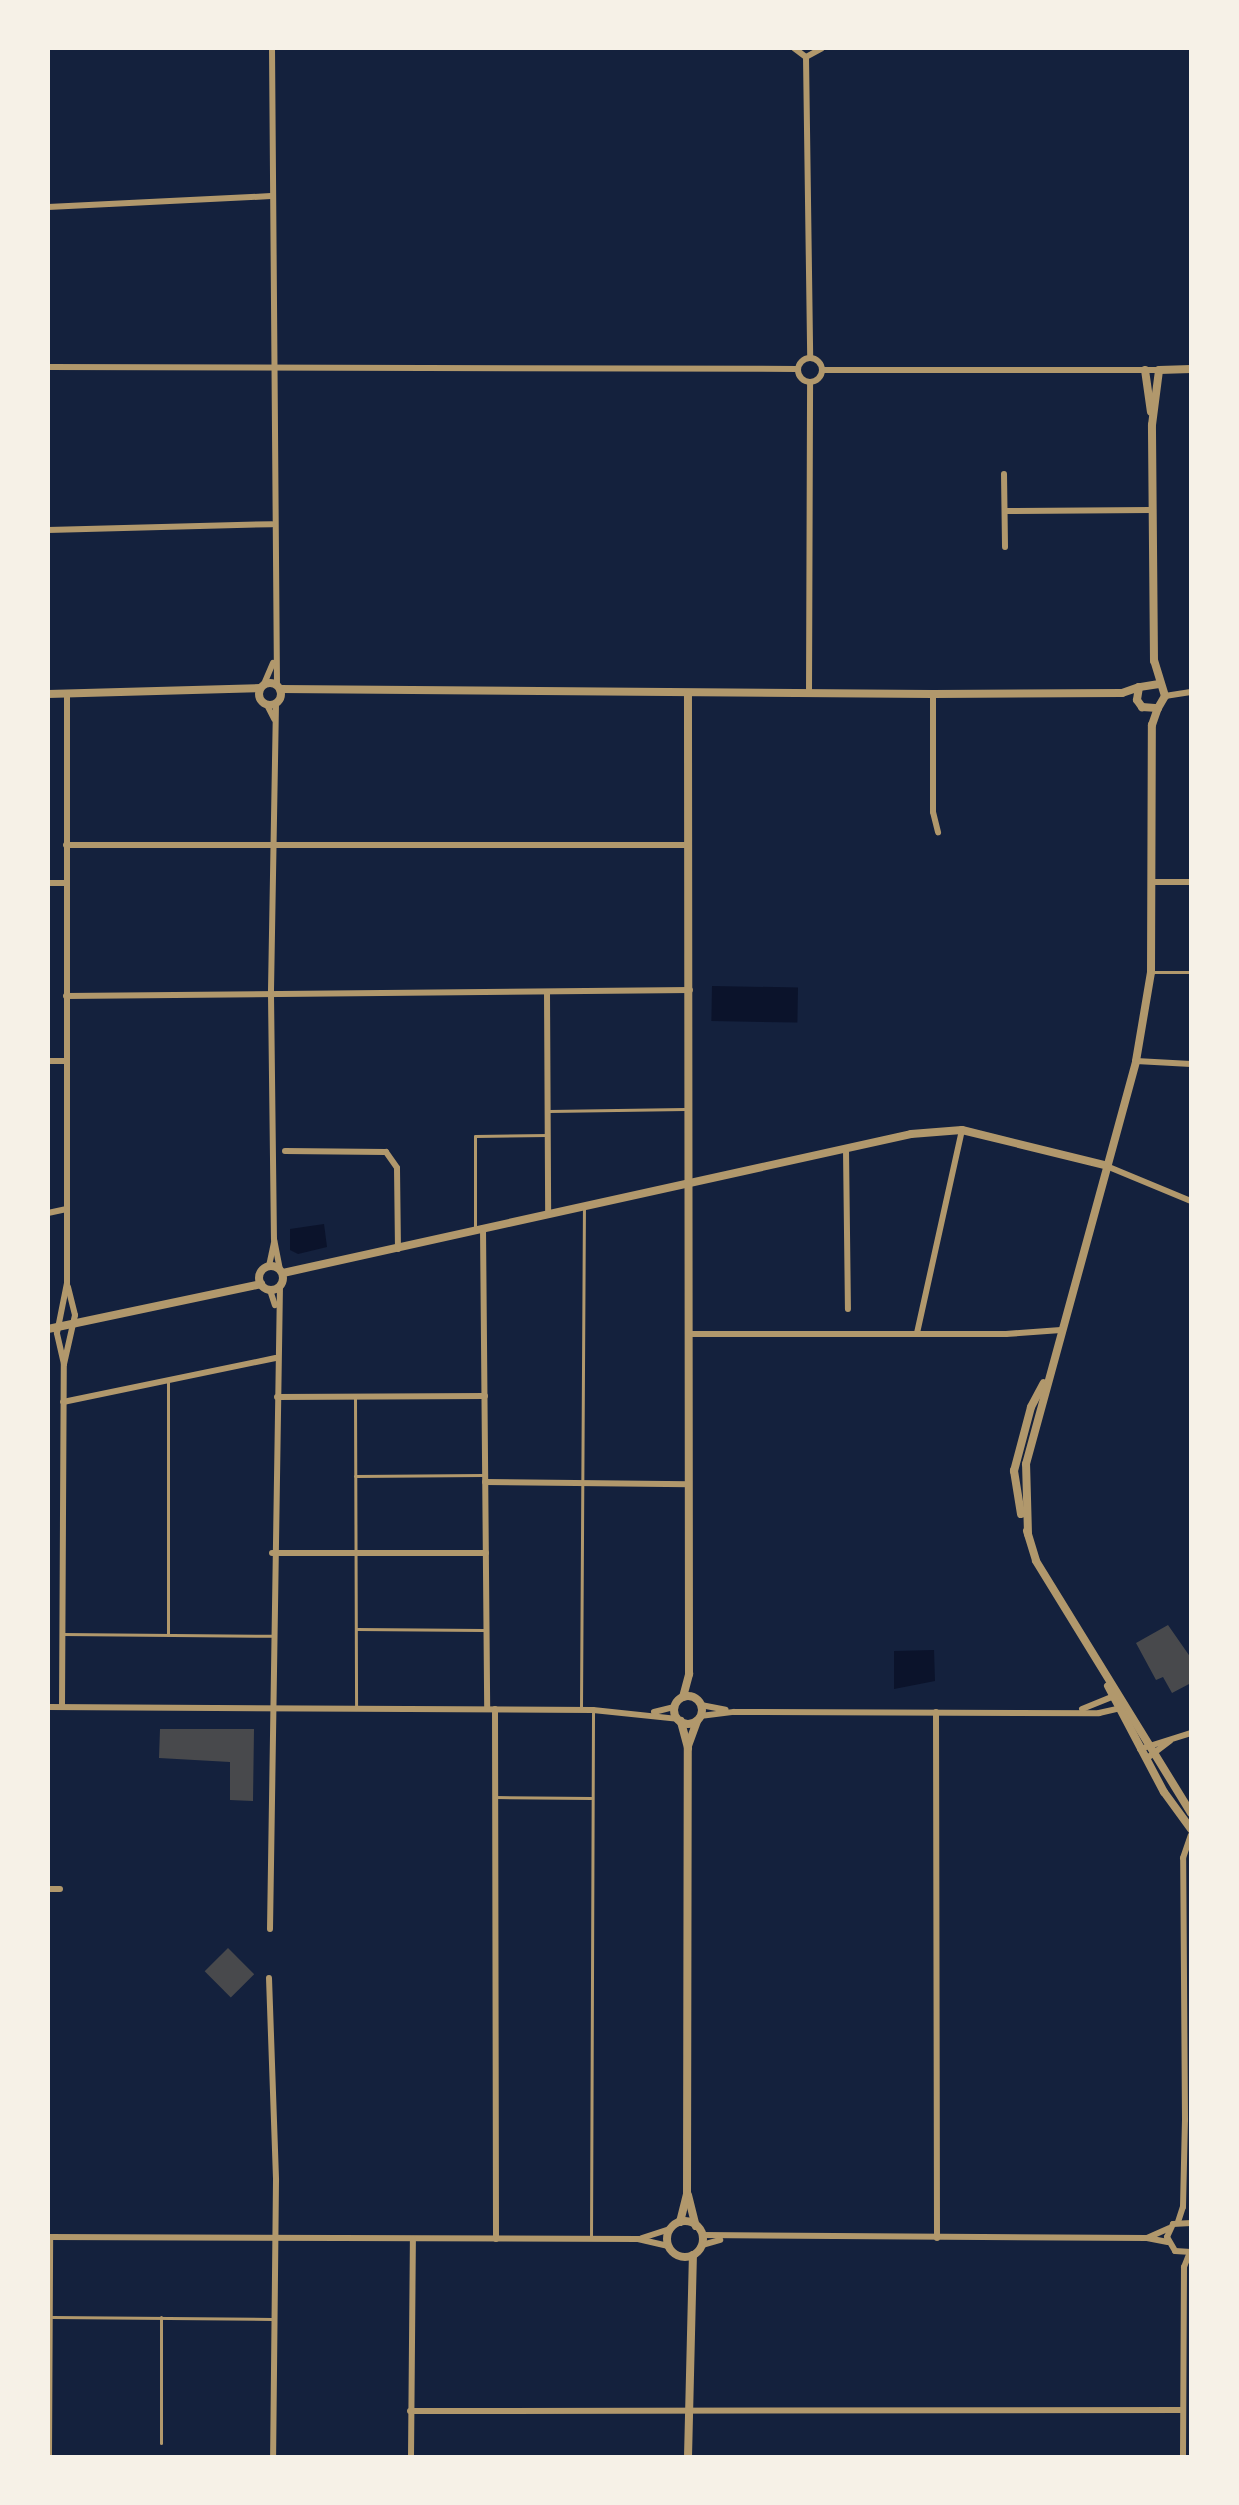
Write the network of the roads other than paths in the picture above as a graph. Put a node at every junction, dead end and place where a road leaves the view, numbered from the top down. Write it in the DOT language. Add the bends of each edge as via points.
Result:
graph roads {
  1 [pos="272,48"];
  2 [pos="794,48"];
  3 [pos="822,48"];
  4 [pos="806,57"];
  5 [pos="271,196"];
  6 [pos="48,207"];
  7 [pos="810,357"];
  8 [pos="48,367"];
  9 [pos="273,368"];
  10 [pos="797,369"];
  11 [pos="1191,369"];
  12 [pos="823,370"];
  13 [pos="1145,370"];
  14 [pos="1159,370"];
  15 [pos="810,382"];
  16 [pos="1152,425"];
  17 [pos="1004,474"];
  18 [pos="1150,510"];
  19 [pos="1005,511"];
  20 [pos="272,524"];
  21 [pos="48,530"];
  22 [pos="1005,547"];
  23 [pos="275,660"];
  24 [pos="1154,661"];
  25 [pos="1143,685"];
  26 [pos="279,687"];
  27 [pos="1162,689"];
  28 [pos="261,690"];
  29 [pos="809,692"];
  30 [pos="1191,692"];
  31 [pos="308,693"];
  32 [pos="688,693"];
  33 [pos="1122,693"];
  34 [pos="48,694"];
  35 [pos="67,694"];
  36 [pos="933,694"];
  37 [pos="1137,699"];
  38 [pos="274,703"];
  39 [pos="1158,708"];
  40 [pos="1144,709"];
  41 [pos="1152,725"];
  42 [pos="938,832"];
  43 [pos="66,845"];
  44 [pos="273,845"];
  45 [pos="689,845"];
  46 [pos="1154,882"];
  47 [pos="1191,882"];
  48 [pos="48,883"];
  49 [pos="66,883"];
  50 [pos="1151,972"];
  51 [pos="1191,972"];
  52 [pos="690,990"];
  53 [pos="547,992"];
  54 [pos="271,995"];
  55 [pos="66,996"];
  56 [pos="48,1061"];
  57 [pos="66,1061"];
  58 [pos="1136,1061"];
  59 [pos="1191,1064"];
  60 [pos="689,1109"];
  61 [pos="547,1111"];
  62 [pos="962,1130"];
  63 [pos="547,1135"];
  64 [pos="846,1150"];
  65 [pos="285,1151"];
  66 [pos="1104,1165"];
  67 [pos="689,1184"];
  68 [pos="1191,1201"];
  69 [pos="584,1207"];
  70 [pos="67,1209"];
  71 [pos="48,1213"];
  72 [pos="548,1214"];
  73 [pos="479,1229"];
  74 [pos="274,1239"];
  75 [pos="398,1249"];
  76 [pos="269,1266"];
  77 [pos="260,1273"];
  78 [pos="281,1278"];
  79 [pos="67,1283"];
  80 [pos="261,1284"];
  81 [pos="242,1285"];
  82 [pos="270,1290"];
  83 [pos="276,1309"];
  84 [pos="848,1309"];
  85 [pos="73,1323"];
  86 [pos="59,1326"];
  87 [pos="48,1329"];
  88 [pos="1061,1330"];
  89 [pos="917,1333"];
  90 [pos="689,1334"];
  91 [pos="276,1358"];
  92 [pos="64,1364"];
  93 [pos="168,1379"];
  94 [pos="485,1396"];
  95 [pos="277,1397"];
  96 [pos="355,1397"];
  97 [pos="63,1402"];
  98 [pos="355,1476"];
  99 [pos="485,1479"];
  100 [pos="689,1484"];
  101 [pos="583,1485"];
  102 [pos="272,1553"];
  103 [pos="356,1553"];
  104 [pos="486,1553"];
  105 [pos="356,1629"];
  106 [pos="487,1630"];
  107 [pos="62,1634"];
  108 [pos="168,1635"];
  109 [pos="273,1636"];
  110 [pos="689,1674"];
  111 [pos="1114,1696"];
  112 [pos="683,1697"];
  113 [pos="699,1702"];
  114 [pos="48,1707"];
  115 [pos="62,1707"];
  116 [pos="273,1707"];
  117 [pos="674,1707"];
  118 [pos="1122,1707"];
  119 [pos="356,1708"];
  120 [pos="491,1709"];
  121 [pos="581,1709"];
  122 [pos="593,1710"];
  123 [pos="1075,1711"];
  124 [pos="734,1712"];
  125 [pos="936,1712"];
  126 [pos="650,1713"];
  127 [pos="698,1718"];
  128 [pos="679,1720"];
  129 [pos="1191,1733"];
  130 [pos="1176,1736"];
  131 [pos="688,1748"];
  132 [pos="1144,1748"];
  133 [pos="1149,1758"];
  134 [pos="495,1797"];
  135 [pos="593,1798"];
  136 [pos="1191,1813"];
  137 [pos="1191,1832"];
  138 [pos="1191,1848"];
  139 [pos="1183,1858"];
  140 [pos="48,1889"];
  141 [pos="60,1889"];
  142 [pos="270,1929"];
  143 [pos="269,1978"];
  144 [pos="1187,2004"];
  145 [pos="1188,2120"];
  146 [pos="687,2194"];
  147 [pos="1183,2207"];
  148 [pos="680,2222"];
  149 [pos="1178,2222"];
  150 [pos="1191,2222"];
  151 [pos="696,2226"];
  152 [pos="1170,2228"];
  153 [pos="670,2229"];
  154 [pos="49,2237"];
  155 [pos="273,2238"];
  156 [pos="937,2238"];
  157 [pos="1147,2238"];
  158 [pos="413,2239"];
  159 [pos="496,2239"];
  160 [pos="591,2239"];
  161 [pos="638,2239"];
  162 [pos="702,2240"];
  163 [pos="1168,2242"];
  164 [pos="668,2246"];
  165 [pos="1175,2251"];
  166 [pos="1191,2252"];
  167 [pos="693,2255"];
  168 [pos="679,2256"];
  169 [pos="1184,2267"];
  170 [pos="689,2283"];
  171 [pos="49,2317"];
  172 [pos="161,2317"];
  173 [pos="273,2319"];
  174 [pos="1183,2410"];
  175 [pos="410,2411"];
  176 [pos="688,2412"];
  177 [pos="161,2443"];
  178 [pos="49,2457"];
  179 [pos="273,2457"];
  180 [pos="411,2457"];
  181 [pos="688,2457"];
  182 [pos="1183,2457"];
  1 -- 5 [label="street"];
  2 -- 4 [label="street"];
  3 -- 4 [label="street"];
  4 -- 7 [label="street"];
  5 -- 6 [label="street"];
  5 -- 9 [label="street"];
  7 -- 10 [label="street"];
  7 -- 12 [label="street"];
  8 -- 9 [label="street"];
  9 -- 10 [label="street"];
  9 -- 20 [label="street"];
  10 -- 15 [label="street"];
  11 -- 14 [label="street"];
  12 -- 13 [label="street"];
  12 -- 15 [label="street"];
  13 -- 14 [label="street"];
  13 -- 16 [label="street"];
  14 -- 16 [label="street"];
  15 -- 29 [label="street"];
  16 -- 18 [label="street"];
  17 -- 19 [label="street"];
  18 -- 19 [label="street"];
  18 -- 24 [label="street"];
  19 -- 22 [label="street"];
  20 -- 21 [label="street"];
  20 -- 23 [label="street"];
  23 -- 26 [label="street"];
  23 -- 28 [label="street"];
  24 -- 25 [label="street"];
  24 -- 27 [label="street"];
  25 -- 27 [label="street"];
  25 -- 33 [label="street"];
  25 -- 37 [label="street"];
  26 -- 28 [label="street"];
  26 -- 31 [label="street"];
  26 -- 38 [label="street"];
  27 -- 30 [label="street"];
  27 -- 39 [label="street"];
  28 -- 35 [label="street"];
  28 -- 38 [label="street"];
  29 -- 32 [label="street"];
  29 -- 36 [label="street"];
  31 -- 32 [label="street"];
  31 -- 38 [label="street"];
  32 -- 45 [label="street"];
  33 -- 36 [label="street"];
  33 -- 37 [label="street"];
  34 -- 35 [label="street"];
  35 -- 43 [label="street"];
  36 -- 42 [label="street" via="933,812"];
  37 -- 40 [label="street"];
  38 -- 44 [label="street"];
  39 -- 40 [label="street"];
  39 -- 41 [label="street"];
  40 -- 41 [label="street"];
  41 -- 46 [label="street"];
  43 -- 44 [label="street"];
  43 -- 49 [label="street"];
  44 -- 45 [label="street"];
  44 -- 54 [label="street"];
  45 -- 52 [label="street"];
  46 -- 47 [label="street"];
  46 -- 50 [label="street"];
  48 -- 49 [label="street"];
  49 -- 55 [label="street"];
  50 -- 51 [label="lane"];
  50 -- 58 [label="street"];
  52 -- 53 [label="street"];
  52 -- 60 [label="street"];
  53 -- 54 [label="street"];
  53 -- 61 [label="street"];
  54 -- 55 [label="street"];
  54 -- 74 [label="street"];
  55 -- 57 [label="street"];
  56 -- 57 [label="street"];
  57 -- 70 [label="street"];
  58 -- 59 [label="street"];
  58 -- 66 [label="street"];
  60 -- 61 [label="lane"];
  60 -- 67 [label="street"];
  61 -- 63 [label="street"];
  62 -- 64 [label="street" via="911,1134"];
  62 -- 66 [label="street"];
  62 -- 89 [label="street"];
  63 -- 72 [label="street"];
  63 -- 73 [label="lane" via="475,1136"];
  64 -- 67 [label="street"];
  64 -- 84 [label="street"];
  65 -- 75 [label="street" via="386,1152 397,1168"];
  66 -- 68 [label="street"];
  66 -- 88 [label="street"];
  67 -- 69 [label="street"];
  67 -- 90 [label="street"];
  69 -- 72 [label="street"];
  69 -- 101 [label="lane"];
  70 -- 71 [label="street"];
  70 -- 79 [label="street"];
  72 -- 73 [label="street"];
  73 -- 75 [label="street"];
  73 -- 94 [label="street"];
  74 -- 76 [label="street"];
  74 -- 78 [label="street"];
  75 -- 78 [label="street"];
  76 -- 77 [label="street"];
  76 -- 78 [label="street"];
  77 -- 80 [label="street"];
  77 -- 81 [label="street"];
  78 -- 82 [label="street"];
  78 -- 83 [label="street"];
  79 -- 85 [label="street"];
  79 -- 86 [label="street"];
  80 -- 81 [label="street"];
  80 -- 82 [label="street"];
  81 -- 85 [label="street"];
  82 -- 83 [label="street"];
  83 -- 91 [label="street"];
  85 -- 86 [label="street"];
  85 -- 92 [label="street"];
  86 -- 87 [label="street"];
  86 -- 92 [label="street"];
  88 -- 89 [label="street"];
  88 -- 111 [label="street" via="1026,1464 1028,1534 1036,1561"];
  89 -- 90 [label="street"];
  90 -- 100 [label="street"];
  91 -- 93 [label="street"];
  91 -- 95 [label="street"];
  92 -- 97 [label="street"];
  93 -- 97 [label="street"];
  93 -- 108 [label="lane"];
  94 -- 96 [label="street"];
  94 -- 99 [label="street"];
  95 -- 96 [label="street"];
  95 -- 102 [label="street"];
  96 -- 98 [label="lane"];
  97 -- 107 [label="street"];
  98 -- 99 [label="lane"];
  98 -- 103 [label="lane"];
  99 -- 101 [label="street"];
  99 -- 104 [label="street"];
  100 -- 101 [label="street"];
  100 -- 110 [label="street"];
  101 -- 121 [label="lane"];
  102 -- 103 [label="street"];
  102 -- 109 [label="street"];
  103 -- 104 [label="street"];
  103 -- 105 [label="lane"];
  104 -- 106 [label="street"];
  105 -- 106 [label="lane"];
  105 -- 119 [label="lane"];
  106 -- 120 [label="street"];
  107 -- 108 [label="lane"];
  107 -- 115 [label="street"];
  108 -- 109 [label="lane"];
  109 -- 116 [label="street"];
  110 -- 112 [label="street"];
  110 -- 113 [label="street"];
  111 -- 118 [label="street"];
  111 -- 123 [label="street"];
  112 -- 113 [label="street"];
  112 -- 117 [label="street"];
  113 -- 124 [label="street"];
  113 -- 127 [label="street"];
  114 -- 115 [label="street"];
  115 -- 116 [label="street"];
  116 -- 119 [label="street"];
  116 -- 142 [label="street"];
  117 -- 126 [label="street"];
  117 -- 128 [label="street"];
  118 -- 123 [label="street"];
  118 -- 132 [label="street"];
  119 -- 120 [label="street"];
  120 -- 121 [label="street"];
  120 -- 134 [label="street"];
  121 -- 122 [label="street"];
  122 -- 126 [label="street"];
  122 -- 135 [label="lane"];
  123 -- 125 [label="street"];
  124 -- 125 [label="street"];
  124 -- 127 [label="street"];
  125 -- 156 [label="street"];
  126 -- 128 [label="street"];
  127 -- 128 [label="street"];
  127 -- 131 [label="street"];
  128 -- 131 [label="street"];
  129 -- 130 [label="street"];
  130 -- 132 [label="street"];
  130 -- 133 [label="street"];
  131 -- 146 [label="street"];
  132 -- 133 [label="street"];
  133 -- 136 [label="street"];
  133 -- 137 [label="street"];
  134 -- 135 [label="lane"];
  134 -- 159 [label="street"];
  135 -- 160 [label="lane"];
  137 -- 139 [label="street"];
  138 -- 139 [label="street"];
  139 -- 144 [label="street"];
  140 -- 141 [label="street"];
  143 -- 155 [label="street"];
  144 -- 145 [label="street"];
  145 -- 147 [label="street"];
  146 -- 148 [label="street"];
  146 -- 151 [label="street"];
  147 -- 149 [label="street"];
  147 -- 150 [label="street"];
  148 -- 151 [label="street"];
  148 -- 153 [label="street"];
  149 -- 150 [label="street"];
  149 -- 152 [label="street"];
  151 -- 162 [label="street"];
  152 -- 157 [label="street"];
  152 -- 163 [label="street"];
  153 -- 161 [label="street"];
  153 -- 164 [label="street"];
  154 -- 155 [label="street"];
  154 -- 171 [label="street"];
  155 -- 158 [label="street"];
  155 -- 173 [label="street"];
  156 -- 157 [label="street"];
  156 -- 162 [label="street"];
  157 -- 163 [label="street"];
  158 -- 159 [label="street"];
  158 -- 175 [label="street"];
  159 -- 160 [label="street"];
  160 -- 161 [label="street"];
  161 -- 164 [label="street"];
  162 -- 167 [label="street"];
  163 -- 165 [label="street"];
  164 -- 168 [label="street"];
  165 -- 166 [label="street"];
  165 -- 169 [label="street"];
  166 -- 169 [label="street"];
  167 -- 168 [label="street"];
  167 -- 170 [label="street"];
  168 -- 170 [label="street"];
  169 -- 174 [label="street"];
  170 -- 176 [label="street"];
  171 -- 172 [label="lane"];
  171 -- 178 [label="street"];
  172 -- 173 [label="lane"];
  172 -- 177 [label="lane"];
  173 -- 179 [label="street"];
  174 -- 176 [label="street"];
  174 -- 182 [label="street"];
  175 -- 176 [label="street"];
  175 -- 180 [label="street"];
  176 -- 181 [label="street"];
}
